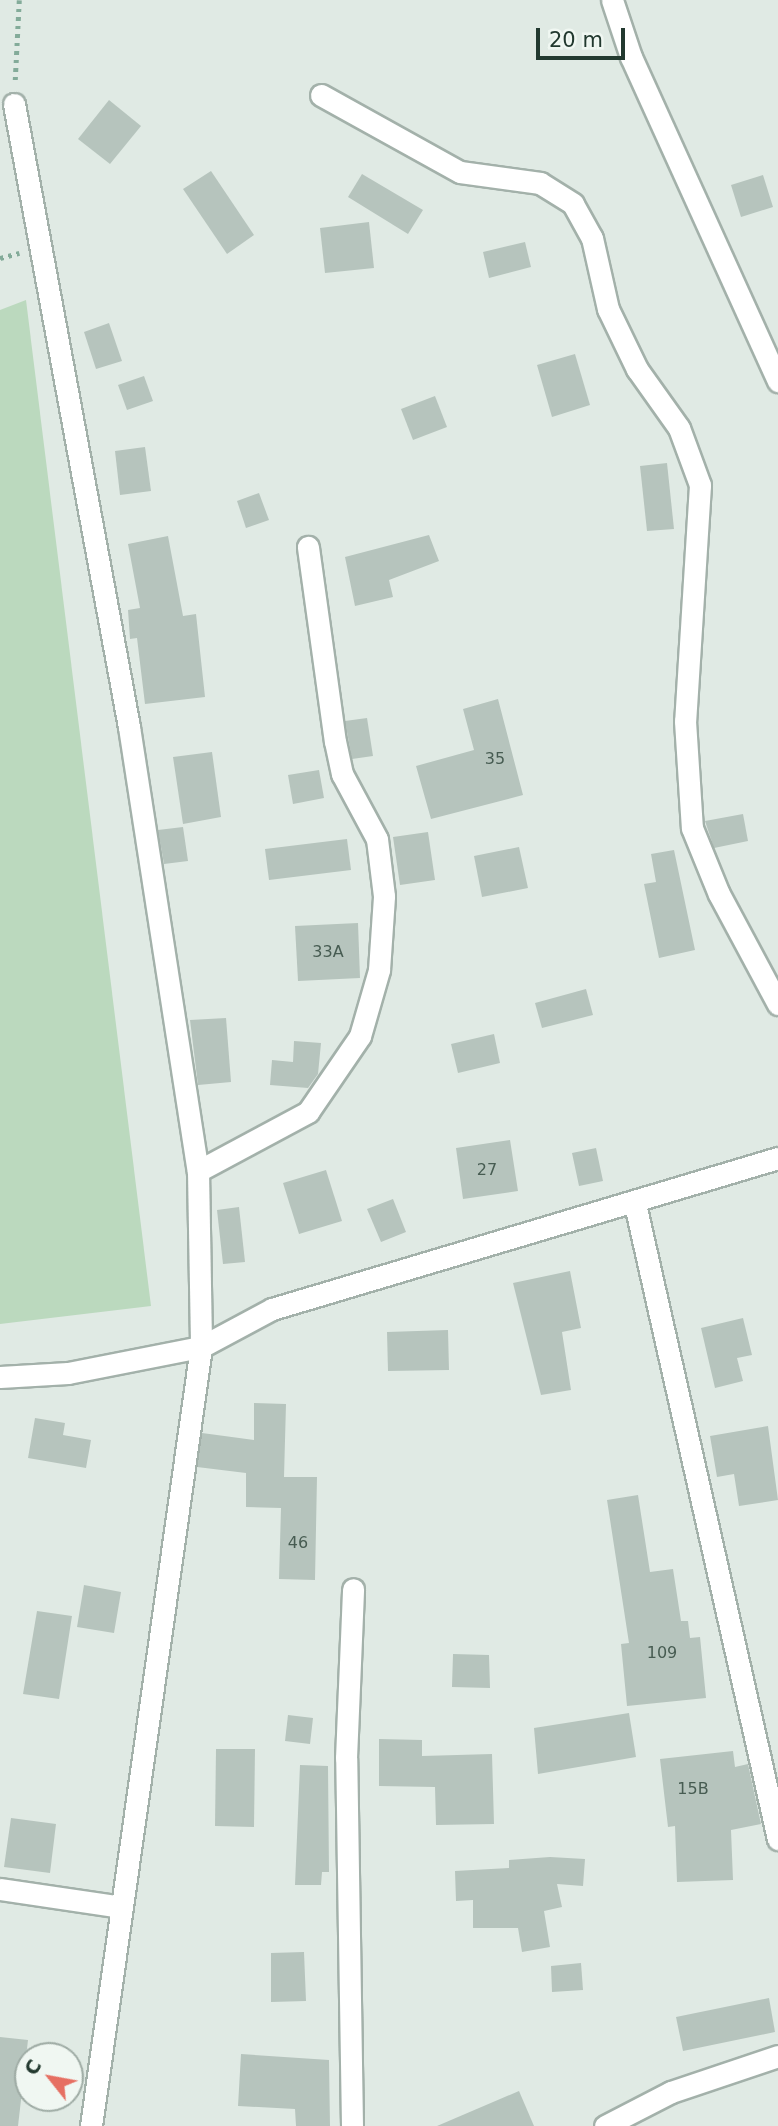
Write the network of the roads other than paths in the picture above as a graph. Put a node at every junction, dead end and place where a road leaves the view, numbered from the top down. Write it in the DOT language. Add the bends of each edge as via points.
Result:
graph roads {
  1 [pos="612,0"];
  2 [pos="321,94"];
  3 [pos="14,104"];
  4 [pos="778,381"];
  5 [pos="308,547"];
  6 [pos="778,1004"];
  7 [pos="778,1158"];
  8 [pos="198,1171"];
  9 [pos="635,1204"];
  10 [pos="201,1347"];
  11 [pos="0,1377"];
  12 [pos="352,1589"];
  13 [pos="778,1839"];
  14 [pos="0,1889"];
  15 [pos="122,1907"];
  16 [pos="778,2056"];
  17 [pos="91,2126"];
  18 [pos="352,2126"];
  19 [pos="605,2126"];
  1 -- 4 [label="street" via="631,57"];
  2 -- 6 [label="street" via="460,172 540,183 573,204 592,238 608,309 637,369 679,428 700,485 685,721 692,828 719,894"];
  3 -- 8 [label="street" via="129,727"];
  5 -- 8 [label="street" via="340,763 377,839 384,896 379,970 360,1036 308,1112"];
  7 -- 9 [label="street"];
  8 -- 10 [label="street"];
  9 -- 10 [label="street" via="272,1309"];
  9 -- 13 [label="street"];
  10 -- 11 [label="street" via="68,1373"];
  10 -- 15 [label="street"];
  12 -- 18 [label="street" via="346,1758"];
  14 -- 15 [label="street"];
  15 -- 17 [label="street"];
  16 -- 19 [label="street" via="671,2092"];
}
